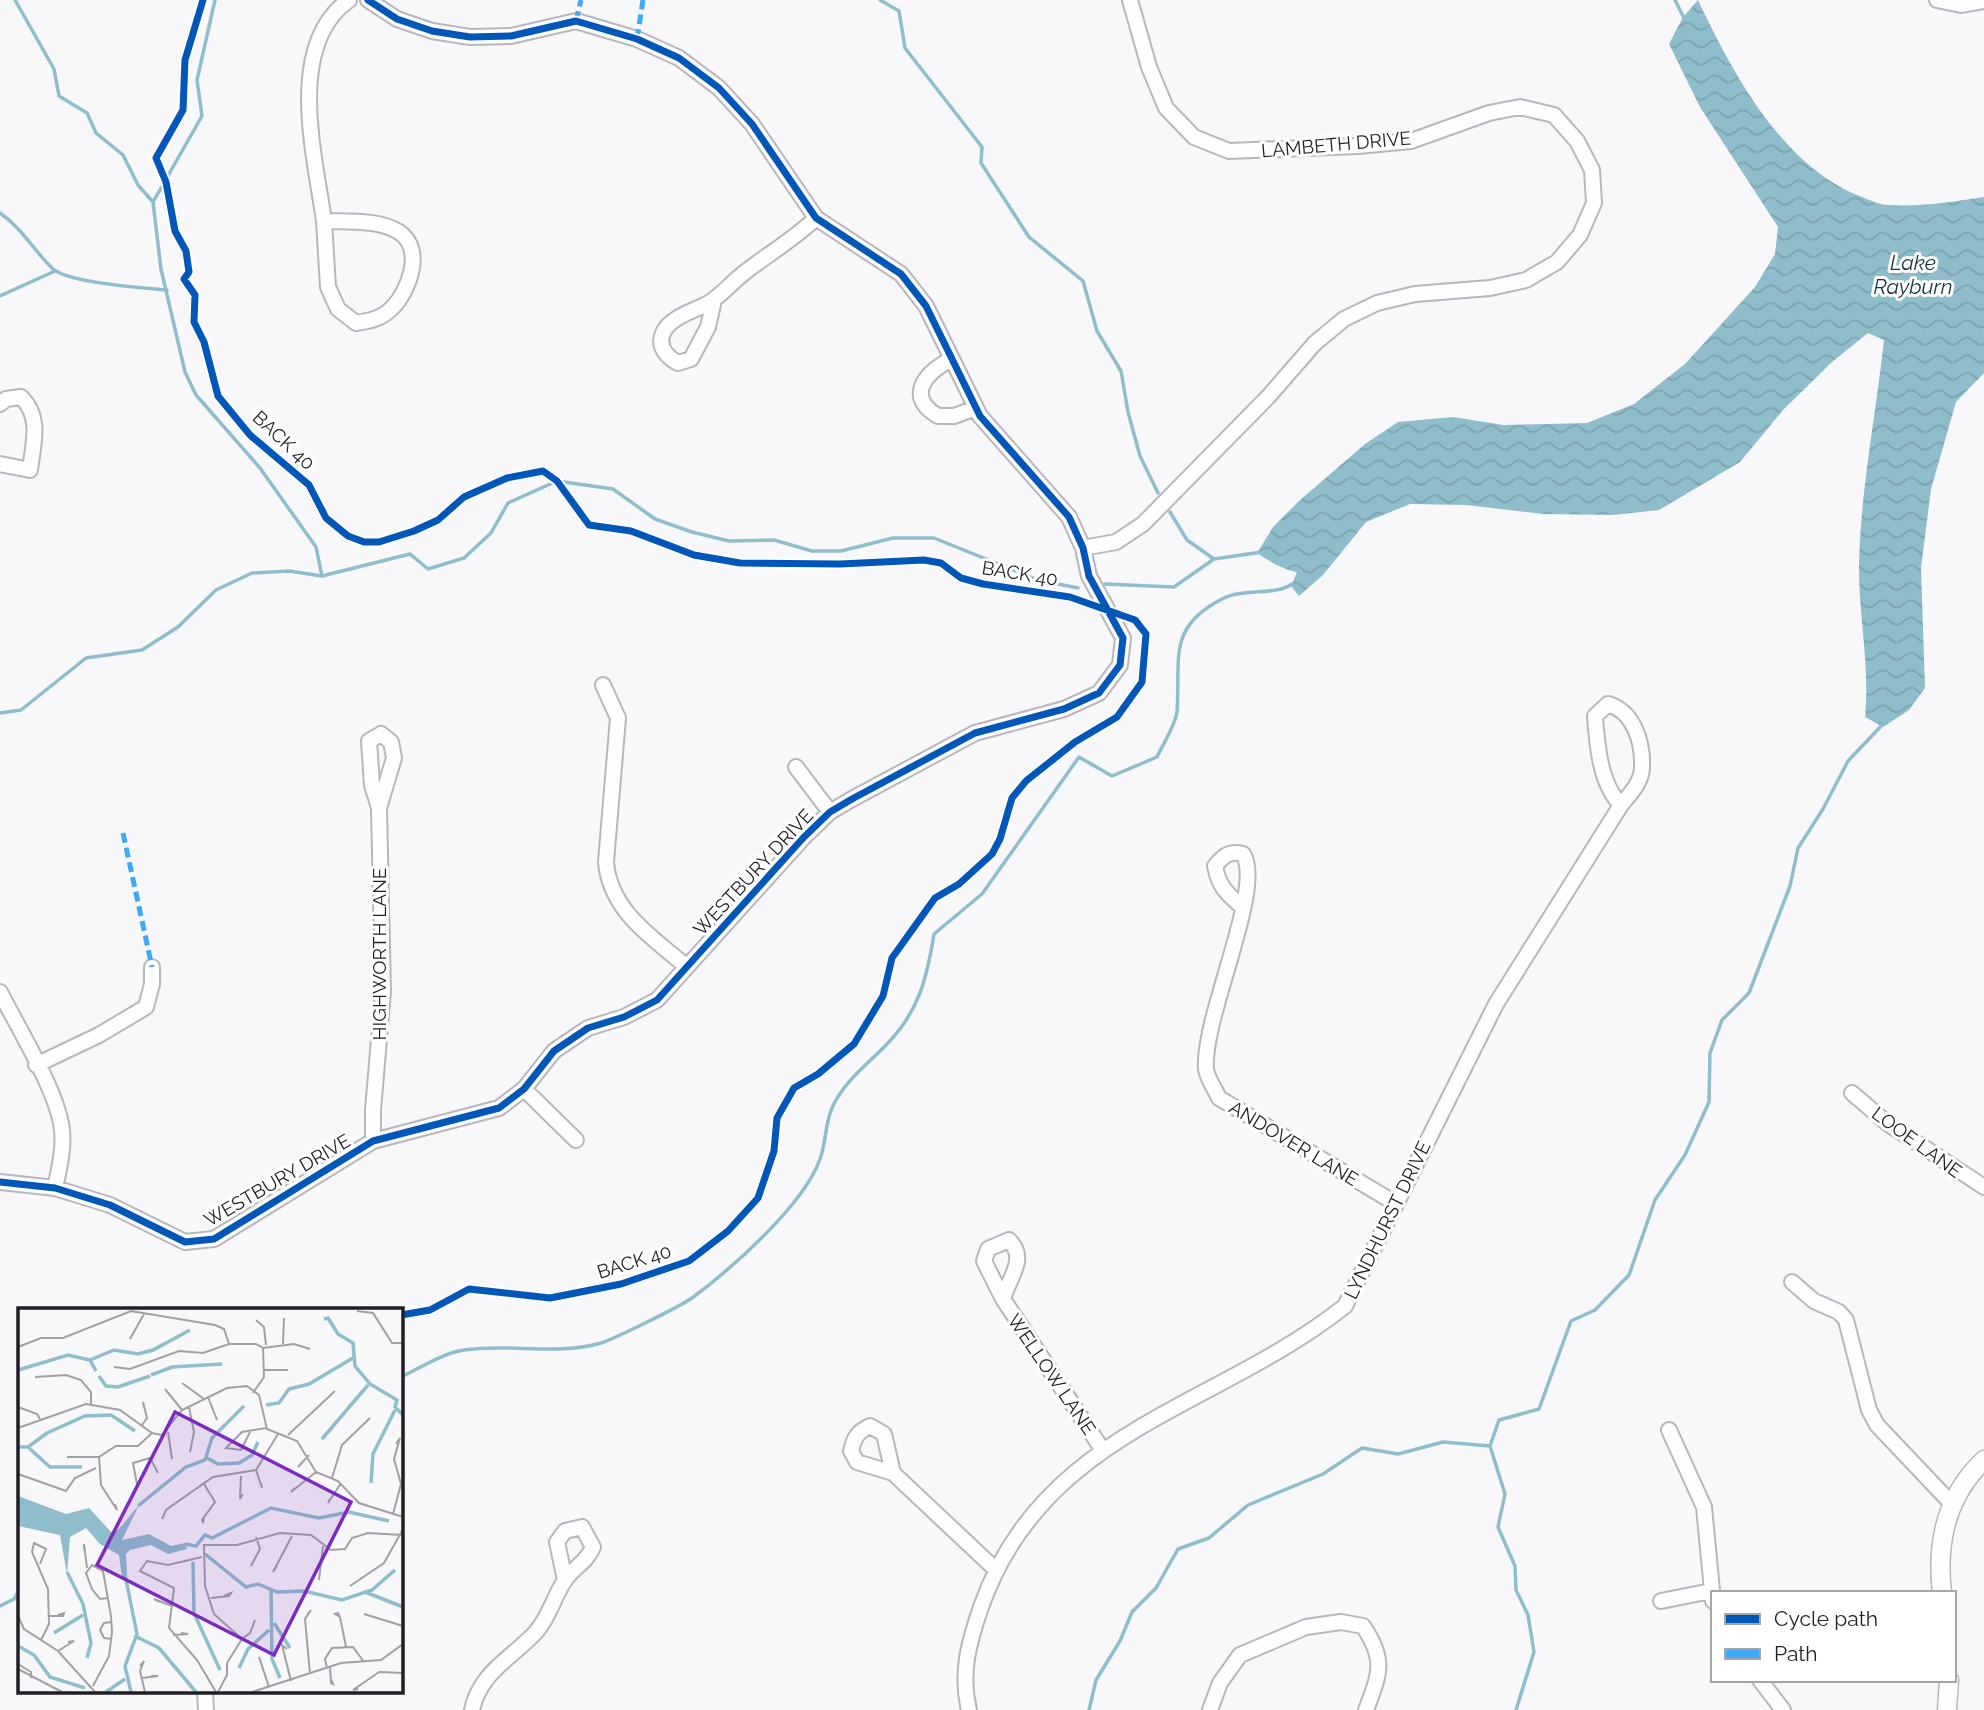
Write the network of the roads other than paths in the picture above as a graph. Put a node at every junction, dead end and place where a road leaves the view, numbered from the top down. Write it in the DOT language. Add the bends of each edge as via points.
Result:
graph roads {
  1 [pos="349,0"];
  2 [pos="368,0"];
  3 [pos="1130,0"];
  4 [pos="1937,0"];
  5 [pos="1984,1"];
  6 [pos="816,218"];
  7 [pos="324,221"];
  8 [pos="714,300"];
  9 [pos="950,360"];
  10 [pos="0,404"];
  11 [pos="976,408"];
  12 [pos="0,464"];
  13 [pos="1083,548"];
  14 [pos="603,685"];
  15 [pos="796,766"];
  16 [pos="1621,805"];
  17 [pos="379,808"];
  18 [pos="830,812"];
  19 [pos="1243,908"];
  20 [pos="152,967"];
  21 [pos="687,967"];
  22 [pos="0,992"];
  23 [pos="36,1065"];
  24 [pos="524,1089"];
  25 [pos="1852,1093"];
  26 [pos="576,1140"];
  27 [pos="373,1141"];
  28 [pos="0,1182"];
  29 [pos="1984,1187"];
  30 [pos="55,1188"];
  31 [pos="1395,1203"];
  32 [pos="1792,1282"];
  33 [pos="1003,1299"];
  34 [pos="1669,1430"];
  35 [pos="1102,1449"];
  36 [pos="1984,1460"];
  37 [pos="893,1473"];
  38 [pos="1951,1503"];
  39 [pos="995,1569"];
  40 [pos="565,1580"];
  41 [pos="1712,1591"];
  42 [pos="1942,1591"];
  43 [pos="1711,1596"];
  44 [pos="1661,1601"];
  45 [pos="1762,1682"];
  46 [pos="1949,1682"];
  47 [pos="205,1692"];
  48 [pos="206,1710"];
  49 [pos="472,1710"];
  50 [pos="969,1710"];
  51 [pos="1210,1710"];
  52 [pos="1366,1710"];
  53 [pos="1783,1710"];
  54 [pos="1947,1710"];
  1 -- 7 [label="street" via="335,10 318,38 308,88"];
  2 -- 6 [label="street, WESTBURY DRIVE" via="397,19 470,37 511,36 576,20 679,58 719,88 752,124"];
  3 -- 13 [label="street, LAMBETH DRIVE" via="1166,108 1194,137 1229,151 1358,146 1411,141 1489,113 1520,107 1554,115 1577,141 1592,170 1594,203 1580,235 1557,262 1526,280 1415,294 1377,303 1344,319 1315,343 1143,524 1116,542"];
  4 -- 5 [label="street" via="1961,5"];
  6 -- 8 [label="street"];
  6 -- 9 [label="street, WESTBURY DRIVE" via="901,274 926,306"];
  7 -- 7 [label="street" via="377,224 401,233 413,252 412,276 392,309 376,320 356,323 338,309 328,287"];
  8 -- 8 [label="street" via="671,322 661,346 667,357 678,363 691,359 708,327"];
  9 -- 11 [label="street, WESTBURY DRIVE"];
  9 -- 11 [label="street" via="927,376 920,394 923,403 938,416"];
  10 -- 12 [label="street" via="21,397 29,405 35,428 30,470"];
  11 -- 13 [label="street, WESTBURY DRIVE" via="1069,517"];
  13 -- 18 [label="street, WESTBURY DRIVE" via="1089,576 1123,638 1120,666 1099,693 1064,709 975,733"];
  14 -- 21 [label="street" via="618,718 607,883 628,916"];
  15 -- 18 [label="street"];
  16 -- 16 [label="street, LYNDHURST DRIVE" via="1609,793 1597,737 1595,716 1608,704 1622,708 1633,721 1642,767 1636,786"];
  16 -- 31 [label="street, LYNDHURST DRIVE" via="1496,1004"];
  17 -- 27 [label="street, HIGHWORTH LANE" via="383,992"];
  18 -- 21 [label="street, WESTBURY DRIVE"];
  19 -- 31 [label="street, ANDOVER LANE" via="1207,1037 1206,1072 1219,1098"];
  20 -- 23 [label="street" via="146,1007"];
  21 -- 24 [label="street, WESTBURY DRIVE" via="657,1000 588,1028 554,1051"];
  22 -- 23 [label="street"];
  23 -- 30 [label="street" via="62,1127"];
  24 -- 26 [label="street"];
  24 -- 27 [label="street, WESTBURY DRIVE" via="499,1108"];
  25 -- 29 [label="street, LOOE LANE" via="1887,1123"];
  27 -- 30 [label="street, WESTBURY DRIVE" via="214,1238 185,1242 110,1205"];
  28 -- 30 [label="street, WESTBURY DRIVE"];
  31 -- 35 [label="street, LYNDHURST DRIVE" via="1345,1306 1315,1330"];
  32 -- 38 [label="street" via="1846,1320 1877,1425"];
  33 -- 35 [label="street, WELLOW LANE"];
  34 -- 41 [label="street" via="1704,1507"];
  35 -- 39 [label="street, LYNDHURST DRIVE" via="1026,1525"];
  36 -- 38 [label="street"];
  37 -- 39 [label="street"];
  38 -- 42 [label="street" via="1939,1565"];
  39 -- 50 [label="street, LYNDHURST DRIVE" via="967,1654 963,1686"];
  40 -- 49 [label="street" via="535,1633 487,1675"];
  43 -- 44 [label="street"];
  45 -- 53 [label="street"];
  46 -- 54 [label="street"];
  47 -- 48 [label="street"];
  51 -- 52 [label="street" via="1220,1683 1240,1655 1306,1628 1342,1622 1363,1626 1378,1648 1378,1678"];
}
